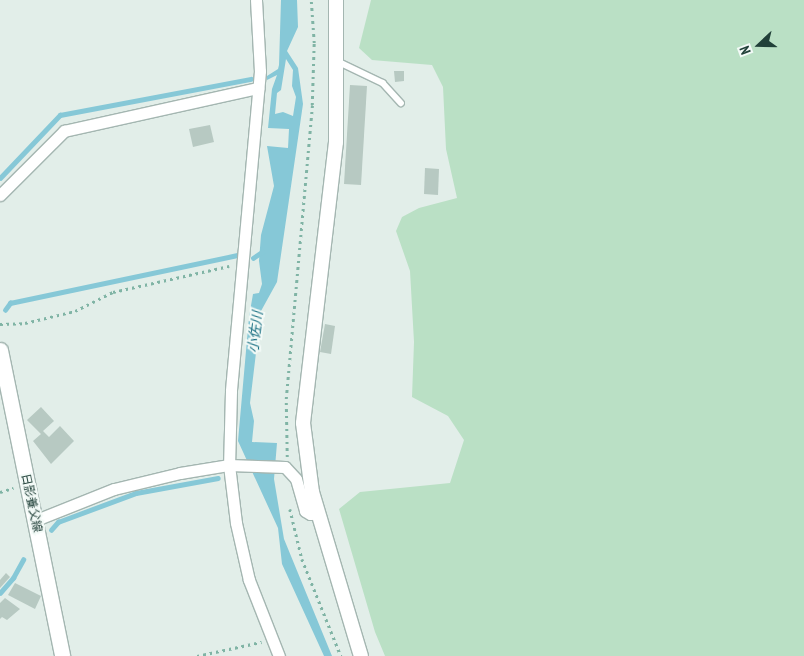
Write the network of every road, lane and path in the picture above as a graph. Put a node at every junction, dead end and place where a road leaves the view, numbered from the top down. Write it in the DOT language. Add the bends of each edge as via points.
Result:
graph roads {
  1 [pos="256,0"];
  2 [pos="336,0"];
  3 [pos="337,61"];
  4 [pos="258,88"];
  5 [pos="401,103"];
  6 [pos="0,195"];
  7 [pos="236,265"];
  8 [pos="0,324"];
  9 [pos="0,350"];
  10 [pos="231,465"];
  11 [pos="318,513"];
  12 [pos="36,520"];
  13 [pos="271,640"];
  14 [pos="62,656"];
  15 [pos="196,656"];
  16 [pos="279,656"];
  17 [pos="361,656"];
  1 -- 4 [label="street" via="260,49"];
  2 -- 3 [label="street"];
  3 -- 5 [label="lane" via="384,83"];
  3 -- 11 [label="street" via="336,142 329,218 303,423 305,458"];
  4 -- 6 [label="street" via="64,131"];
  4 -- 10 [label="street" via="231,391"];
  7 -- 8 [label="path" via="113,292 75,311 26,323"];
  9 -- 12 [label="main road, 日影養父線"];
  10 -- 11 [label="street" via="285,467 296,479 304,511"];
  10 -- 12 [label="street" via="114,489"];
  10 -- 13 [label="street" via="242,555"];
  11 -- 17 [label="street"];
  12 -- 14 [label="main road, 日影養父線"];
  13 -- 15 [label="path"];
  13 -- 16 [label="street"];
}
